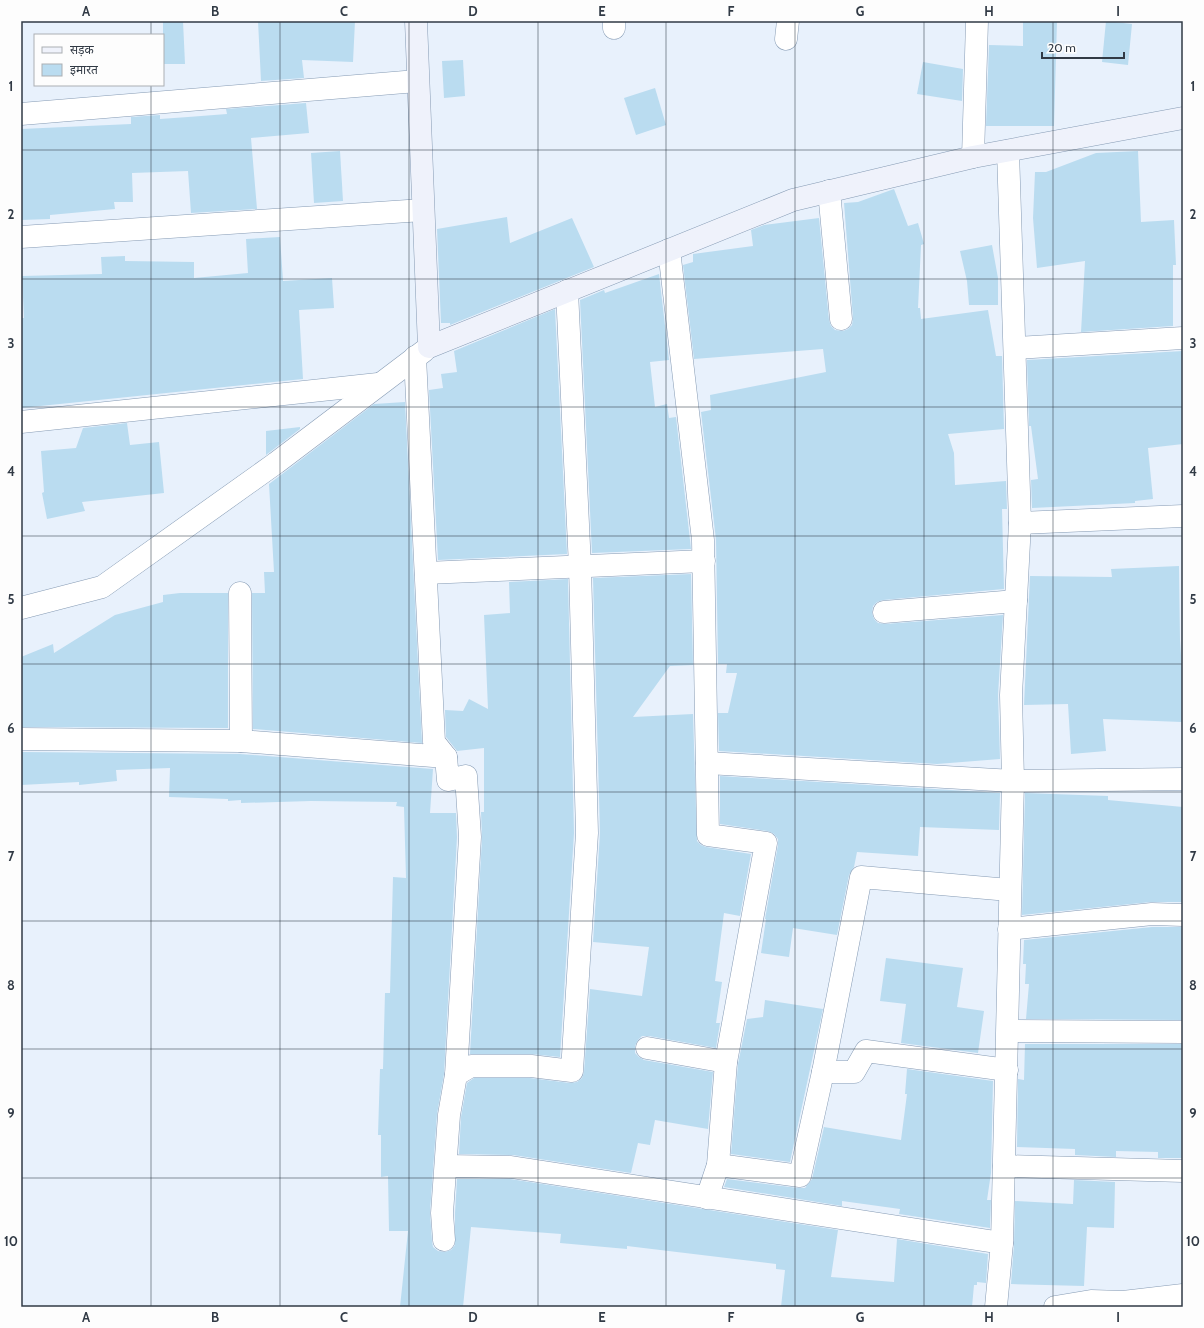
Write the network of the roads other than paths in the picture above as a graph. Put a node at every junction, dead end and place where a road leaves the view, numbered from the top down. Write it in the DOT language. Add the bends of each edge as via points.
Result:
graph roads {
  1 [pos="416,21"];
  2 [pos="977,21"];
  3 [pos="417,81"];
  4 [pos="21,114"];
  5 [pos="1183,118"];
  6 [pos="1008,151"];
  7 [pos="973,157"];
  8 [pos="829,191"];
  9 [pos="423,210"];
  10 [pos="21,237"];
  11 [pos="669,250"];
  12 [pos="567,291"];
  13 [pos="841,319"];
  14 [pos="1183,338"];
  15 [pos="1014,348"];
  16 [pos="422,352"];
  17 [pos="378,384"];
  18 [pos="21,422"];
  19 [pos="1183,516"];
  20 [pos="1020,522"];
  21 [pos="704,561"];
  22 [pos="580,567"];
  23 [pos="426,573"];
  24 [pos="240,593"];
  25 [pos="1016,601"];
  26 [pos="21,608"];
  27 [pos="884,612"];
  28 [pos="21,739"];
  29 [pos="241,741"];
  30 [pos="446,757"];
  31 [pos="707,763"];
  32 [pos="1183,779"];
  33 [pos="1013,781"];
  34 [pos="1009,890"];
  35 [pos="1183,915"];
  36 [pos="1009,929"];
  37 [pos="1008,1031"];
  38 [pos="1183,1032"];
  39 [pos="647,1048"];
  40 [pos="726,1062"];
  41 [pos="1006,1070"];
  42 [pos="823,1072"];
  43 [pos="456,1075"];
  44 [pos="718,1165"];
  45 [pos="446,1166"];
  46 [pos="1004,1166"];
  47 [pos="1183,1171"];
  48 [pos="707,1198"];
  49 [pos="444,1240"];
  50 [pos="1002,1243"];
  51 [pos="1183,1295"];
  52 [pos="1091,1304"];
  53 [pos="996,1307"];
  54 [pos="1055,1307"];
  1 -- 3 [label="street"];
  2 -- 7 [label="street"];
  3 -- 4 [label="street"];
  3 -- 9 [label="street"];
  5 -- 6 [label="street"];
  6 -- 7 [label="street"];
  6 -- 15 [label="street"];
  7 -- 8 [label="street"];
  8 -- 11 [label="street" via="793,200"];
  8 -- 13 [label="street"];
  9 -- 10 [label="street"];
  9 -- 16 [label="street"];
  11 -- 12 [label="street"];
  11 -- 21 [label="street"];
  12 -- 16 [label="street"];
  12 -- 22 [label="street"];
  14 -- 15 [label="street"];
  15 -- 20 [label="street"];
  16 -- 17 [label="street"];
  16 -- 23 [label="street"];
  17 -- 18 [label="street"];
  17 -- 26 [label="street" via="276,463 102,587"];
  19 -- 20 [label="street"];
  20 -- 25 [label="street"];
  21 -- 22 [label="street"];
  21 -- 31 [label="street"];
  22 -- 23 [label="street"];
  22 -- 43 [label="street" via="587,833 572,1071 531,1066 471,1066"];
  23 -- 30 [label="street" via="434,742"];
  24 -- 29 [label="street"];
  25 -- 27 [label="street"];
  25 -- 33 [label="street" via="1011,695"];
  28 -- 29 [label="street"];
  29 -- 30 [label="street"];
  30 -- 43 [label="street" via="448,780 466,776 470,837"];
  31 -- 33 [label="street"];
  31 -- 40 [label="street" via="708,835 766,843"];
  32 -- 33 [label="street"];
  33 -- 34 [label="street"];
  34 -- 36 [label="street"];
  34 -- 42 [label="street" via="861,877"];
  35 -- 36 [label="street" via="1152,914"];
  36 -- 37 [label="street"];
  37 -- 38 [label="street"];
  37 -- 41 [label="street"];
  39 -- 40 [label="street"];
  40 -- 44 [label="street"];
  41 -- 42 [label="street" via="866,1051 854,1072"];
  41 -- 46 [label="street"];
  42 -- 44 [label="street" via="800,1176"];
  43 -- 45 [label="street" via="449,1115"];
  44 -- 48 [label="street"];
  45 -- 48 [label="street" via="511,1167"];
  45 -- 49 [label="street" via="442,1213"];
  46 -- 47 [label="street"];
  46 -- 50 [label="street"];
  48 -- 50 [label="street"];
  50 -- 53 [label="street"];
  51 -- 52 [label="street"];
  52 -- 54 [label="street"];
}
